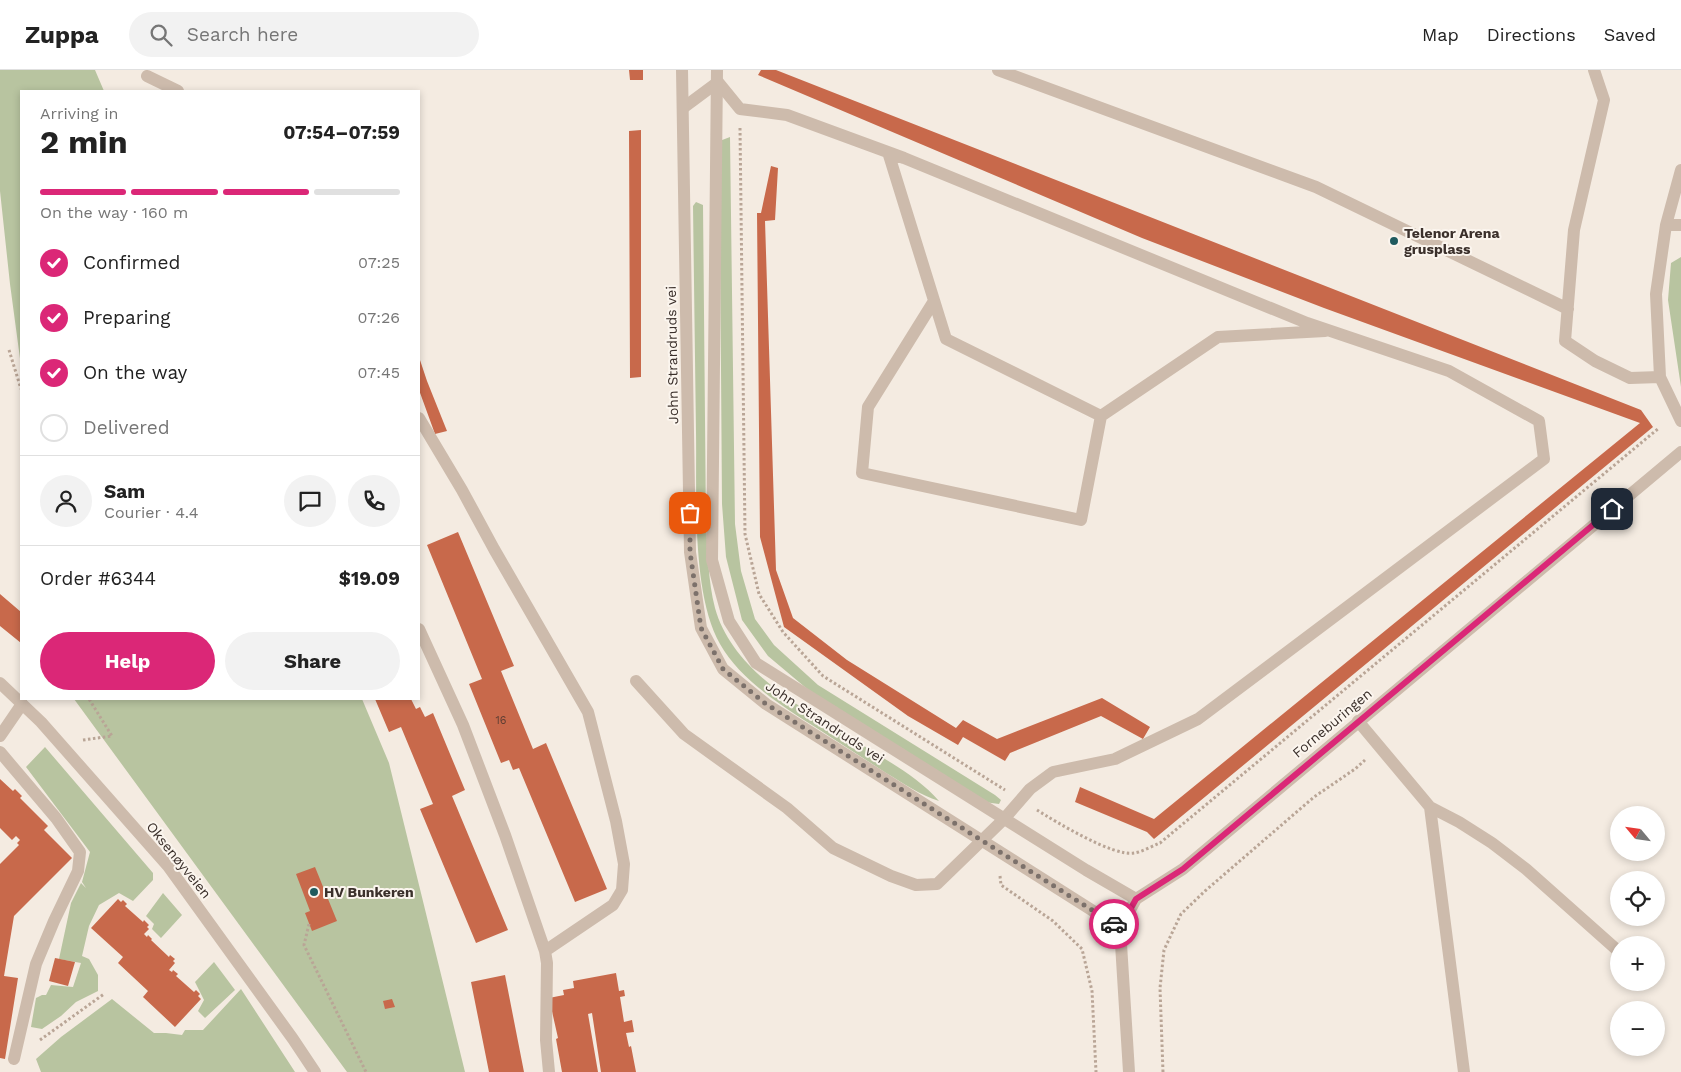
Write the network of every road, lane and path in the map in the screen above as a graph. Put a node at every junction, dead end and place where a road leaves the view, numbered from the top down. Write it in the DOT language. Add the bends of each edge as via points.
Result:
graph roads {
  1 [pos="682,70"];
  2 [pos="998,70"];
  3 [pos="1594,70"];
  4 [pos="145,73"];
  5 [pos="718,76"];
  6 [pos="156,90"];
  7 [pos="176,90"];
  8 [pos="683,108"];
  9 [pos="740,109"];
  10 [pos="888,152"];
  11 [pos="1681,170"];
  12 [pos="1666,225"];
  13 [pos="1681,225"];
  14 [pos="934,301"];
  15 [pos="1568,309"];
  16 [pos="1332,331"];
  17 [pos="9,350"];
  18 [pos="1660,377"];
  19 [pos="20,386"];
  20 [pos="1101,416"];
  21 [pos="420,420"];
  22 [pos="1681,421"];
  23 [pos="1659,428"];
  24 [pos="1681,452"];
  25 [pos="420,631"];
  26 [pos="636,681"];
  27 [pos="0,683"];
  28 [pos="90,700"];
  29 [pos="22,704"];
  30 [pos="1358,721"];
  31 [pos="0,736"];
  32 [pos="60,743"];
  33 [pos="1379,747"];
  34 [pos="0,752"];
  35 [pos="1021,800"];
  36 [pos="1430,807"];
  37 [pos="1004,819"];
  38 [pos="981,841"];
  39 [pos="1136,899"];
  40 [pos="1042,912"];
  41 [pos="309,924"];
  42 [pos="1120,928"];
  43 [pos="1610,944"];
  44 [pos="545,951"];
  45 [pos="104,994"];
  46 [pos="19,1038"];
  47 [pos="14,1059"];
  48 [pos="315,1072"];
  49 [pos="366,1072"];
  50 [pos="549,1072"];
  51 [pos="1096,1072"];
  52 [pos="1129,1072"];
  53 [pos="1163,1072"];
  54 [pos="1464,1072"];
  1 -- 8 [label="street, John Strandruds vei"];
  2 -- 15 [label="street" via="1316,187"];
  3 -- 15 [label="street" via="1604,100 1574,230"];
  4 -- 6 [label="street"];
  4 -- 7 [label="street"];
  5 -- 8 [label="street"];
  5 -- 9 [label="street"];
  5 -- 37 [label="street, John Strandruds vei" via="712,560 729,621 756,663"];
  8 -- 38 [label="street, John Strandruds vei" via="690,552 701,628 723,669 766,704"];
  9 -- 10 [label="street" via="787,114"];
  9 -- 35 [label="path" via="745,534 759,594 783,632 823,676"];
  10 -- 14 [label="street"];
  10 -- 16 [label="street"];
  11 -- 12 [label="street"];
  12 -- 13 [label="street"];
  12 -- 18 [label="street" via="1656,294"];
  14 -- 20 [label="street" via="946,340"];
  14 -- 20 [label="street" via="868,407 862,473 1081,520"];
  15 -- 18 [label="street" via="1565,341 1595,361 1630,378"];
  16 -- 20 [label="street" via="1218,337"];
  16 -- 35 [label="street" via="1449,371 1540,422 1544,459 1198,719 1115,759 1053,772"];
  17 -- 19 [label="path"];
  18 -- 22 [label="street"];
  21 -- 44 [label="street" via="588,712 616,821 624,864 622,890 613,905"];
  23 -- 35 [label="path" via="1160,842 1134,854 1114,850 1069,830"];
  24 -- 30 [label="street, Forneburingen"];
  25 -- 44 [label="street" via="466,734"];
  26 -- 38 [label="street" via="684,734 787,808 833,848 891,876 916,885 937,884"];
  27 -- 29 [label="street, Oksenøyveien"];
  28 -- 32 [label="path" via="112,736"];
  29 -- 31 [label="street"];
  29 -- 32 [label="street, Oksenøyveien"];
  30 -- 33 [label="street"];
  30 -- 39 [label="street, Forneburingen" via="1183,869"];
  32 -- 48 [label="street, Oksenøyveien" via="168,866"];
  33 -- 36 [label="street"];
  33 -- 53 [label="path" via="1355,769 1314,797 1181,914 1164,950 1160,988"];
  34 -- 46 [label="street" via="80,852 78,870 36,964"];
  35 -- 37 [label="street"];
  36 -- 43 [label="street" via="1492,843"];
  36 -- 54 [label="street"];
  37 -- 38 [label="street"];
  37 -- 39 [label="street, John Strandruds vei"];
  38 -- 42 [label="street, John Strandruds vei"];
  39 -- 42 [label="street, Forneburingen"];
  40 -- 51 [label="path" via="1082,949 1092,992"];
  41 -- 49 [label="path" via="304,945"];
  42 -- 52 [label="street"];
  44 -- 50 [label="street"];
  45 -- 46 [label="path" via="41,1040"];
  46 -- 47 [label="street"];
}
